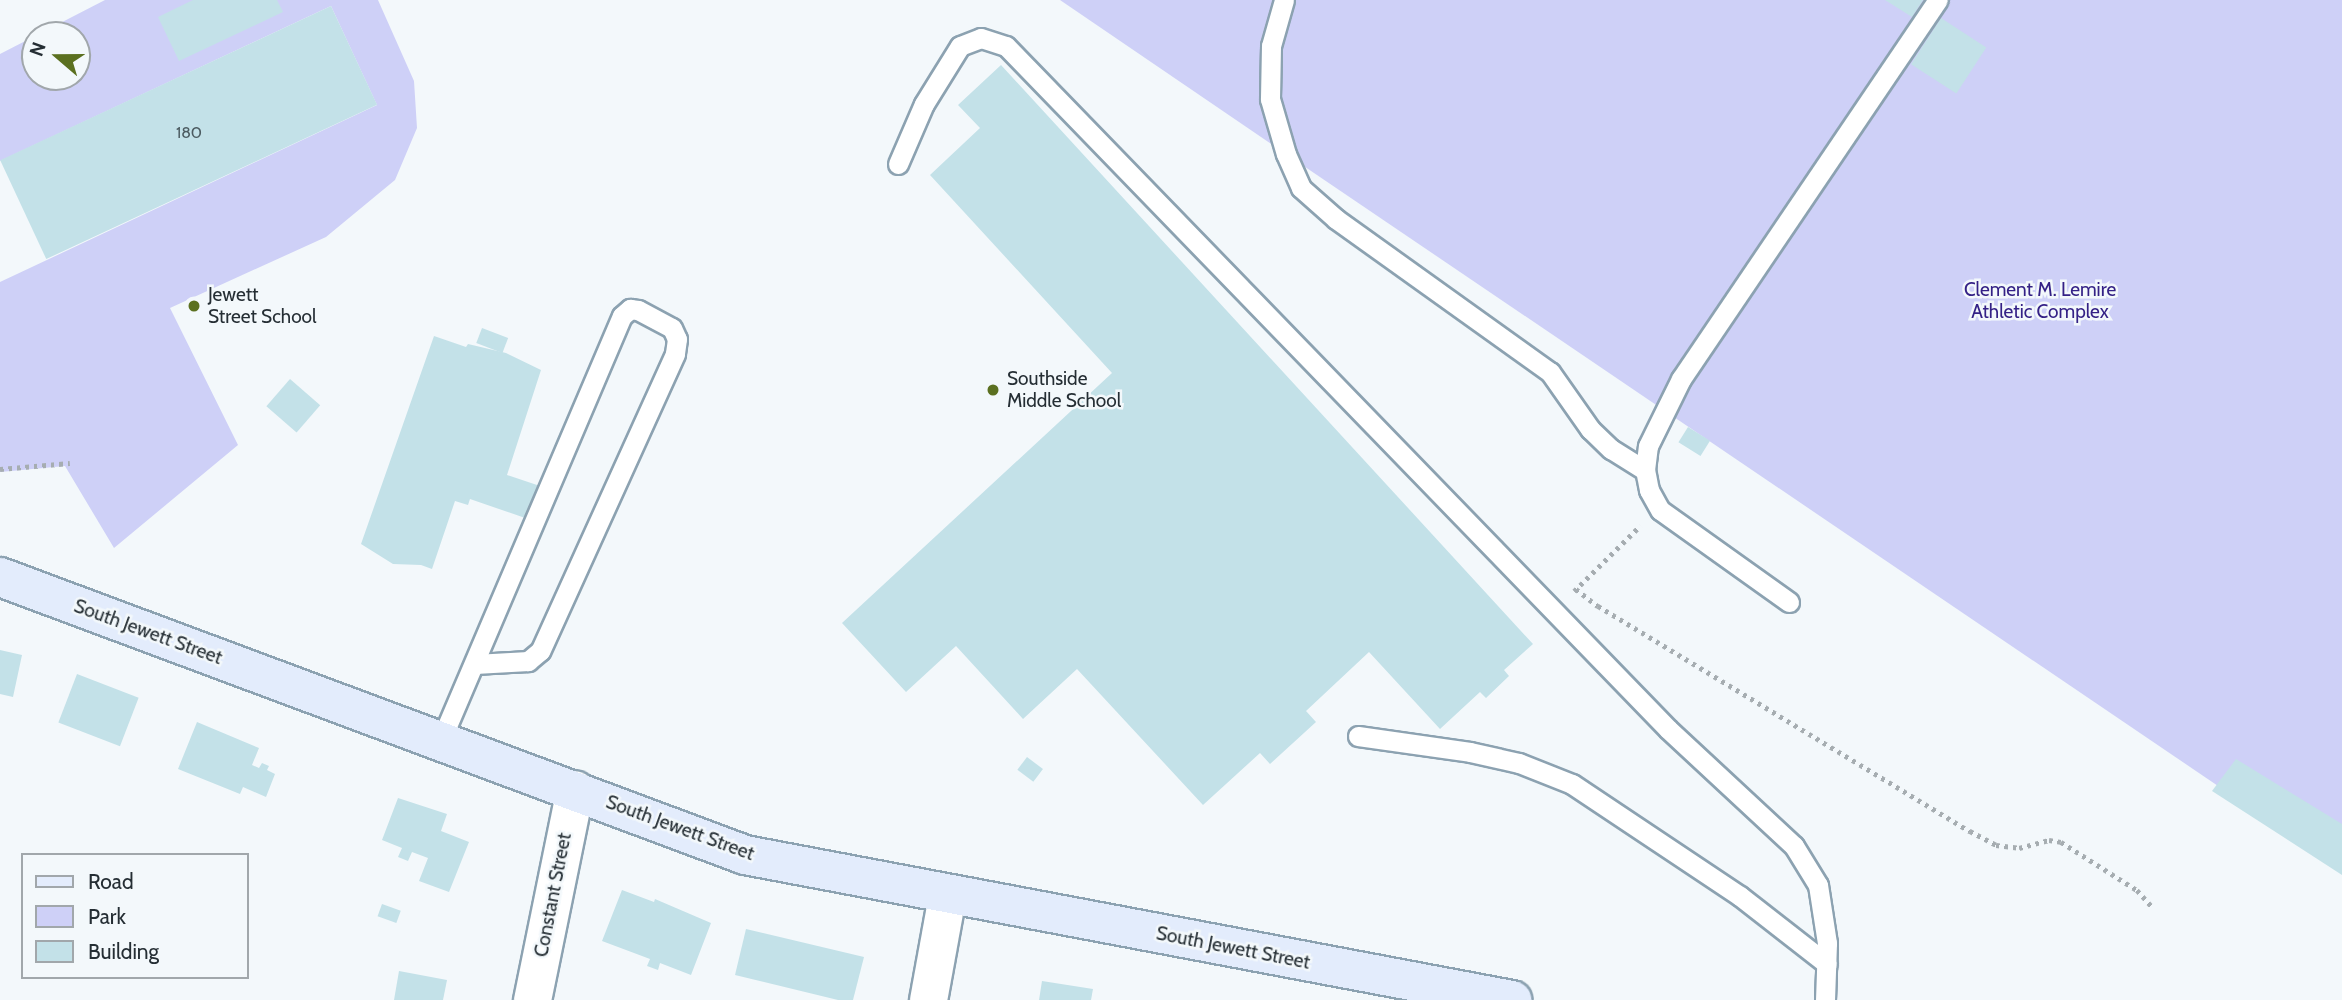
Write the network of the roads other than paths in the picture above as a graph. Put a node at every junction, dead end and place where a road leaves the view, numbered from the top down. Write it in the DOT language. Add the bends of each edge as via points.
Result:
graph roads {
  1 [pos="1284,0"];
  2 [pos="1938,0"];
  3 [pos="898,164"];
  4 [pos="1645,470"];
  5 [pos="0,577"];
  6 [pos="1788,602"];
  7 [pos="475,664"];
  8 [pos="1359,736"];
  9 [pos="441,740"];
  10 [pos="575,789"];
  11 [pos="947,895"];
  12 [pos="1827,964"];
  13 [pos="532,1000"];
  14 [pos="928,1000"];
  15 [pos="1512,1000"];
  16 [pos="1825,1000"];
  1 -- 4 [label="lane" via="1271,46 1270,99 1301,188 1336,219 1550,372 1590,429"];
  2 -- 4 [label="lane" via="1681,379 1648,446"];
  3 -- 12 [label="lane" via="925,104 960,46 981,38 1006,46 1668,729 1794,846 1818,885"];
  4 -- 6 [label="lane" via="1660,510"];
  5 -- 9 [label="street, South Jewett Street"];
  7 -- 7 [label="lane" via="528,661 540,651 675,354 677,339 672,328 638,310 630,309 622,316"];
  7 -- 9 [label="lane"];
  8 -- 12 [label="lane" via="1519,763 1572,784 1740,896"];
  9 -- 10 [label="street, South Jewett Street"];
  10 -- 11 [label="street, South Jewett Street" via="745,855"];
  10 -- 13 [label="street, Constant Street"];
  11 -- 14 [label="street"];
  11 -- 15 [label="street, South Jewett Street"];
  12 -- 16 [label="lane"];
}
